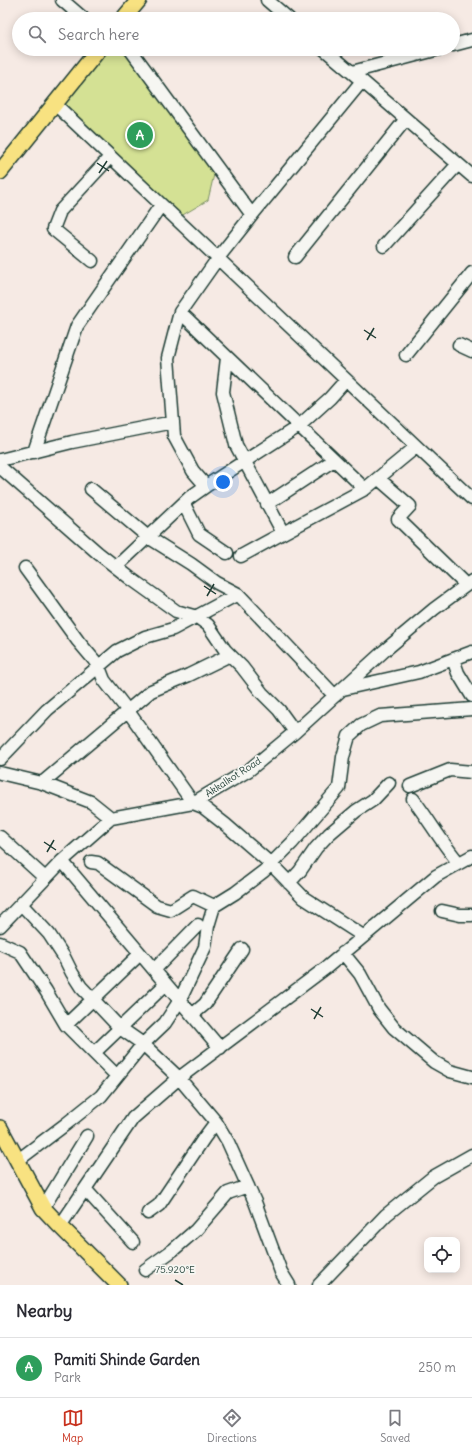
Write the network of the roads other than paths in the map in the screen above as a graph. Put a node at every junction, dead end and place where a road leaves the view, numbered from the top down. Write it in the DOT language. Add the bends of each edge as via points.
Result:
graph roads {
  1 [pos="62,0"];
  2 [pos="139,0"];
  3 [pos="267,0"];
  4 [pos="76,12"];
  5 [pos="129,12"];
  6 [pos="281,12"];
  7 [pos="472,40"];
  8 [pos="460,43"];
  9 [pos="93,56"];
  10 [pos="135,56"];
  11 [pos="333,56"];
  12 [pos="413,56"];
  13 [pos="352,72"];
  14 [pos="362,81"];
  15 [pos="55,104"];
  16 [pos="406,119"];
  17 [pos="110,157"];
  18 [pos="458,164"];
  19 [pos="0,172"];
  20 [pos="472,176"];
  21 [pos="161,205"];
  22 [pos="252,215"];
  23 [pos="384,246"];
  24 [pos="218,258"];
  25 [pos="295,258"];
  26 [pos="92,261"];
  27 [pos="472,273"];
  28 [pos="180,312"];
  29 [pos="459,345"];
  30 [pos="472,351"];
  31 [pos="406,355"];
  32 [pos="227,358"];
  33 [pos="346,380"];
  34 [pos="173,422"];
  35 [pos="299,426"];
  36 [pos="416,447"];
  37 [pos="34,452"];
  38 [pos="0,460"];
  39 [pos="334,460"];
  40 [pos="244,461"];
  41 [pos="0,467"];
  42 [pos="379,479"];
  43 [pos="206,486"];
  44 [pos="91,489"];
  45 [pos="365,489"];
  46 [pos="472,499"];
  47 [pos="184,504"];
  48 [pos="267,504"];
  49 [pos="283,533"];
  50 [pos="148,537"];
  51 [pos="226,552"];
  52 [pos="241,556"];
  53 [pos="116,567"];
  54 [pos="24,568"];
  55 [pos="469,583"];
  56 [pos="238,594"];
  57 [pos="197,617"];
  58 [pos="472,652"];
  59 [pos="230,655"];
  60 [pos="453,659"];
  61 [pos="99,667"];
  62 [pos="339,692"];
  63 [pos="472,696"];
  64 [pos="472,709"];
  65 [pos="128,711"];
  66 [pos="295,732"];
  67 [pos="0,759"];
  68 [pos="472,772"];
  69 [pos="0,773"];
  70 [pos="42,783"];
  71 [pos="389,783"];
  72 [pos="410,786"];
  73 [pos="413,799"];
  74 [pos="193,803"];
  75 [pos="111,818"];
  76 [pos="0,837"];
  77 [pos="472,856"];
  78 [pos="62,861"];
  79 [pos="91,862"];
  80 [pos="459,863"];
  81 [pos="271,864"];
  82 [pos="45,878"];
  83 [pos="289,883"];
  84 [pos="21,904"];
  85 [pos="214,906"];
  86 [pos="442,911"];
  87 [pos="472,915"];
  88 [pos="198,925"];
  89 [pos="0,926"];
  90 [pos="363,936"];
  91 [pos="0,943"];
  92 [pos="242,949"];
  93 [pos="343,953"];
  94 [pos="140,954"];
  95 [pos="154,970"];
  96 [pos="166,984"];
  97 [pos="93,999"];
  98 [pos="180,1000"];
  99 [pos="192,1015"];
  100 [pos="66,1025"];
  101 [pos="120,1028"];
  102 [pos="143,1044"];
  103 [pos="220,1048"];
  104 [pos="94,1053"];
  105 [pos="117,1076"];
  106 [pos="472,1077"];
  107 [pos="179,1078"];
  108 [pos="216,1122"];
  109 [pos="0,1128"];
  110 [pos="87,1136"];
  111 [pos="472,1155"];
  112 [pos="17,1161"];
  113 [pos="248,1186"];
  114 [pos="85,1189"];
  115 [pos="43,1208"];
  116 [pos="148,1213"];
  117 [pos="60,1226"];
  118 [pos="133,1242"];
  119 [pos="146,1270"];
  120 [pos="119,1285"];
  121 [pos="289,1285"];
  122 [pos="319,1285"];
  1 -- 4 [label="street"];
  2 -- 5 [label="main road"];
  3 -- 6 [label="street"];
  7 -- 8 [label="street"];
  9 -- 15 [label="main road"];
  10 -- 22 [label="street"];
  11 -- 13 [label="street"];
  12 -- 13 [label="street"];
  13 -- 14 [label="street"];
  14 -- 16 [label="street"];
  14 -- 22 [label="street"];
  15 -- 17 [label="street"];
  15 -- 19 [label="main road"];
  16 -- 18 [label="street"];
  16 -- 25 [label="street"];
  17 -- 21 [label="street"];
  17 -- 26 [label="street" via="60,211 53,229"];
  18 -- 20 [label="street"];
  18 -- 23 [label="street"];
  21 -- 24 [label="street"];
  21 -- 37 [label="street" via="76,326"];
  22 -- 24 [label="street"];
  24 -- 28 [label="street"];
  24 -- 33 [label="street"];
  27 -- 31 [label="street"];
  28 -- 32 [label="street"];
  28 -- 34 [label="street" via="168,358"];
  29 -- 30 [label="street"];
  32 -- 35 [label="street"];
  32 -- 40 [label="street" via="223,392 236,445"];
  33 -- 35 [label="street"];
  33 -- 36 [label="street"];
  34 -- 37 [label="street"];
  34 -- 43 [label="street" via="174,436 193,471"];
  35 -- 39 [label="street"];
  35 -- 40 [label="street"];
  36 -- 42 [label="street"];
  36 -- 46 [label="street"];
  37 -- 38 [label="street"];
  39 -- 45 [label="street"];
  39 -- 48 [label="street"];
  40 -- 43 [label="street"];
  40 -- 48 [label="street"];
  41 -- 53 [label="street"];
  42 -- 45 [label="street"];
  42 -- 55 [label="street" via="410,506 398,519"];
  43 -- 47 [label="street"];
  44 -- 50 [label="street"];
  45 -- 49 [label="street"];
  47 -- 50 [label="street"];
  47 -- 51 [label="street" via="199,534"];
  48 -- 49 [label="street"];
  49 -- 52 [label="street"];
  50 -- 53 [label="street"];
  50 -- 56 [label="street"];
  53 -- 57 [label="street" via="176,611"];
  54 -- 61 [label="street"];
  55 -- 62 [label="street, Akkalkot Road" via="434,609"];
  56 -- 57 [label="street"];
  56 -- 62 [label="street"];
  57 -- 59 [label="street" via="208,625"];
  57 -- 61 [label="street" via="117,651"];
  58 -- 60 [label="street"];
  59 -- 65 [label="street" via="151,691"];
  59 -- 66 [label="street"];
  60 -- 62 [label="street" via="419,672"];
  60 -- 63 [label="street"];
  61 -- 65 [label="street" via="104,680"];
  61 -- 67 [label="street" via="47,710"];
  62 -- 66 [label="street, Akkalkot Road"];
  64 -- 81 [label="street" via="380,716 361,725 349,736 339,788"];
  65 -- 70 [label="street"];
  65 -- 74 [label="street"];
  66 -- 74 [label="street, Akkalkot Road" via="249,770"];
  68 -- 72 [label="street" via="450,770"];
  69 -- 70 [label="street"];
  70 -- 75 [label="street" via="91,802"];
  71 -- 83 [label="street" via="373,800 329,834"];
  73 -- 80 [label="street"];
  74 -- 75 [label="street, Akkalkot Road"];
  74 -- 81 [label="street" via="203,807"];
  75 -- 78 [label="street"];
  76 -- 82 [label="street"];
  77 -- 80 [label="street"];
  78 -- 82 [label="street"];
  78 -- 94 [label="street"];
  79 -- 85 [label="street" via="98,862 156,906 171,910 193,896"];
  80 -- 90 [label="street" via="436,876"];
  81 -- 83 [label="street"];
  81 -- 85 [label="street"];
  82 -- 84 [label="street"];
  83 -- 90 [label="street" via="304,898"];
  84 -- 89 [label="street"];
  84 -- 97 [label="street" via="49,934 72,973"];
  85 -- 98 [label="street" via="205,947"];
  86 -- 87 [label="street"];
  88 -- 95 [label="street"];
  90 -- 93 [label="street"];
  91 -- 100 [label="street" via="20,952"];
  92 -- 99 [label="street" via="205,1004"];
  93 -- 103 [label="street"];
  93 -- 106 [label="street" via="360,974 379,1009 394,1028 434,1062"];
  94 -- 95 [label="street"];
  94 -- 97 [label="street"];
  95 -- 96 [label="street"];
  96 -- 98 [label="street"];
  96 -- 101 [label="street"];
  97 -- 100 [label="street"];
  97 -- 101 [label="street"];
  98 -- 99 [label="street"];
  98 -- 102 [label="street" via="165,1023"];
  99 -- 103 [label="street"];
  100 -- 104 [label="street"];
  101 -- 102 [label="street"];
  101 -- 104 [label="street"];
  102 -- 105 [label="street"];
  102 -- 107 [label="street"];
  103 -- 107 [label="street"];
  104 -- 105 [label="street"];
  105 -- 112 [label="street" via="101,1096"];
  107 -- 108 [label="street"];
  107 -- 114 [label="street" via="133,1118"];
  108 -- 113 [label="street"];
  108 -- 116 [label="street" via="159,1206"];
  109 -- 112 [label="main road"];
  110 -- 115 [label="street"];
  111 -- 122 [label="street" via="432,1177 386,1215"];
  112 -- 115 [label="main road"];
  113 -- 119 [label="street" via="228,1193 196,1230"];
  113 -- 121 [label="street" via="281,1272"];
  114 -- 117 [label="street"];
  114 -- 118 [label="street"];
  115 -- 117 [label="main road"];
  117 -- 120 [label="main road"];
}
